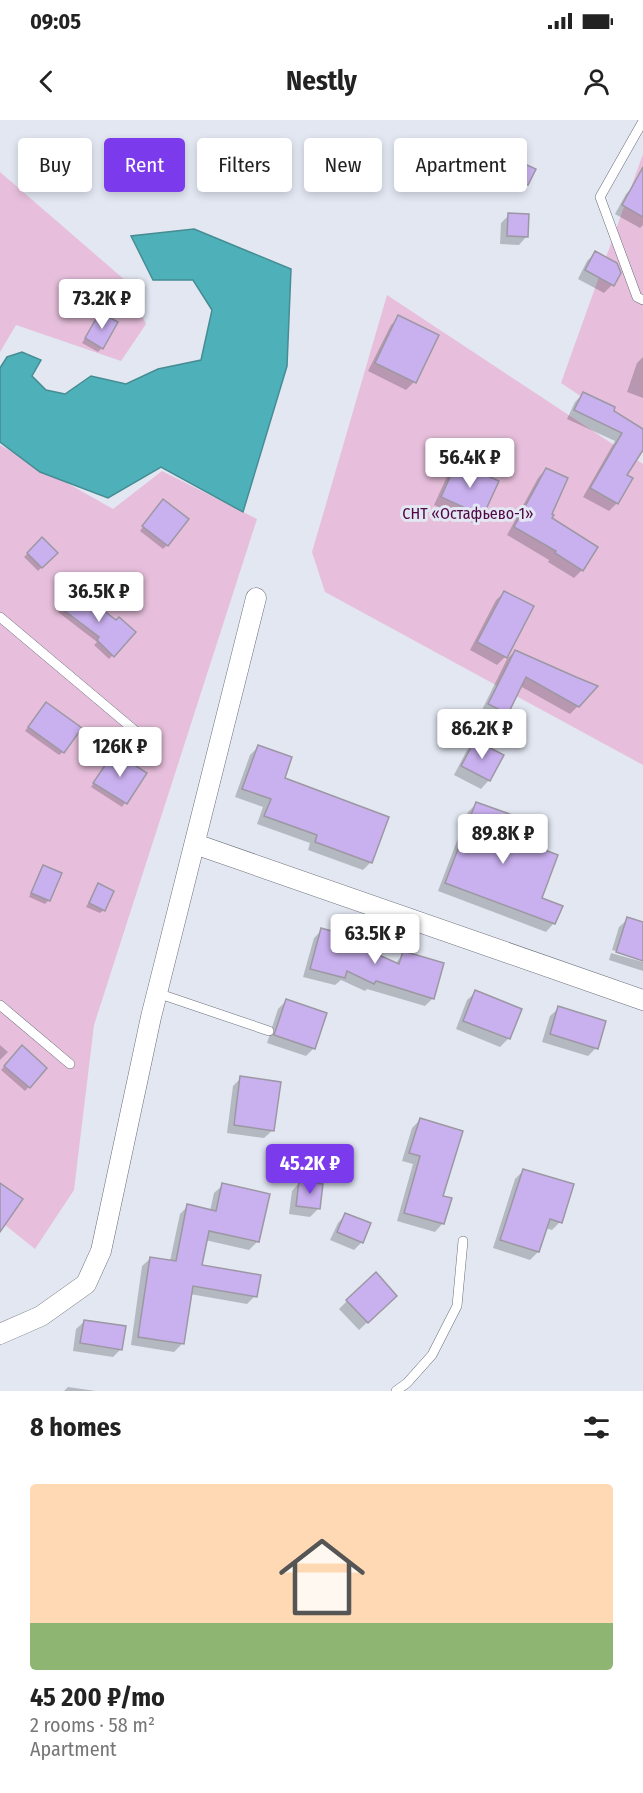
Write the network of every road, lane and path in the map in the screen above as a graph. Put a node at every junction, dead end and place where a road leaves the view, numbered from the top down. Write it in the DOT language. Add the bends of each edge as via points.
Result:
graph roads {
  1 [pos="643,121"];
  2 [pos="643,300"];
  3 [pos="256,598"];
  4 [pos="0,617"];
  5 [pos="145,739"];
  6 [pos="195,844"];
  7 [pos="157,993"];
  8 [pos="643,1000"];
  9 [pos="0,1005"];
  10 [pos="269,1031"];
  11 [pos="70,1064"];
  12 [pos="463,1241"];
  13 [pos="0,1334"];
  14 [pos="396,1391"];
  1 -- 2 [label="lane" via="600,197 637,297"];
  3 -- 6 [label="street"];
  4 -- 5 [label="lane"];
  6 -- 7 [label="street"];
  6 -- 8 [label="street"];
  7 -- 10 [label="lane"];
  7 -- 13 [label="street" via="101,1251 86,1284 41,1316"];
  9 -- 11 [label="lane"];
  12 -- 14 [label="lane" via="457,1305 432,1354"];
}
